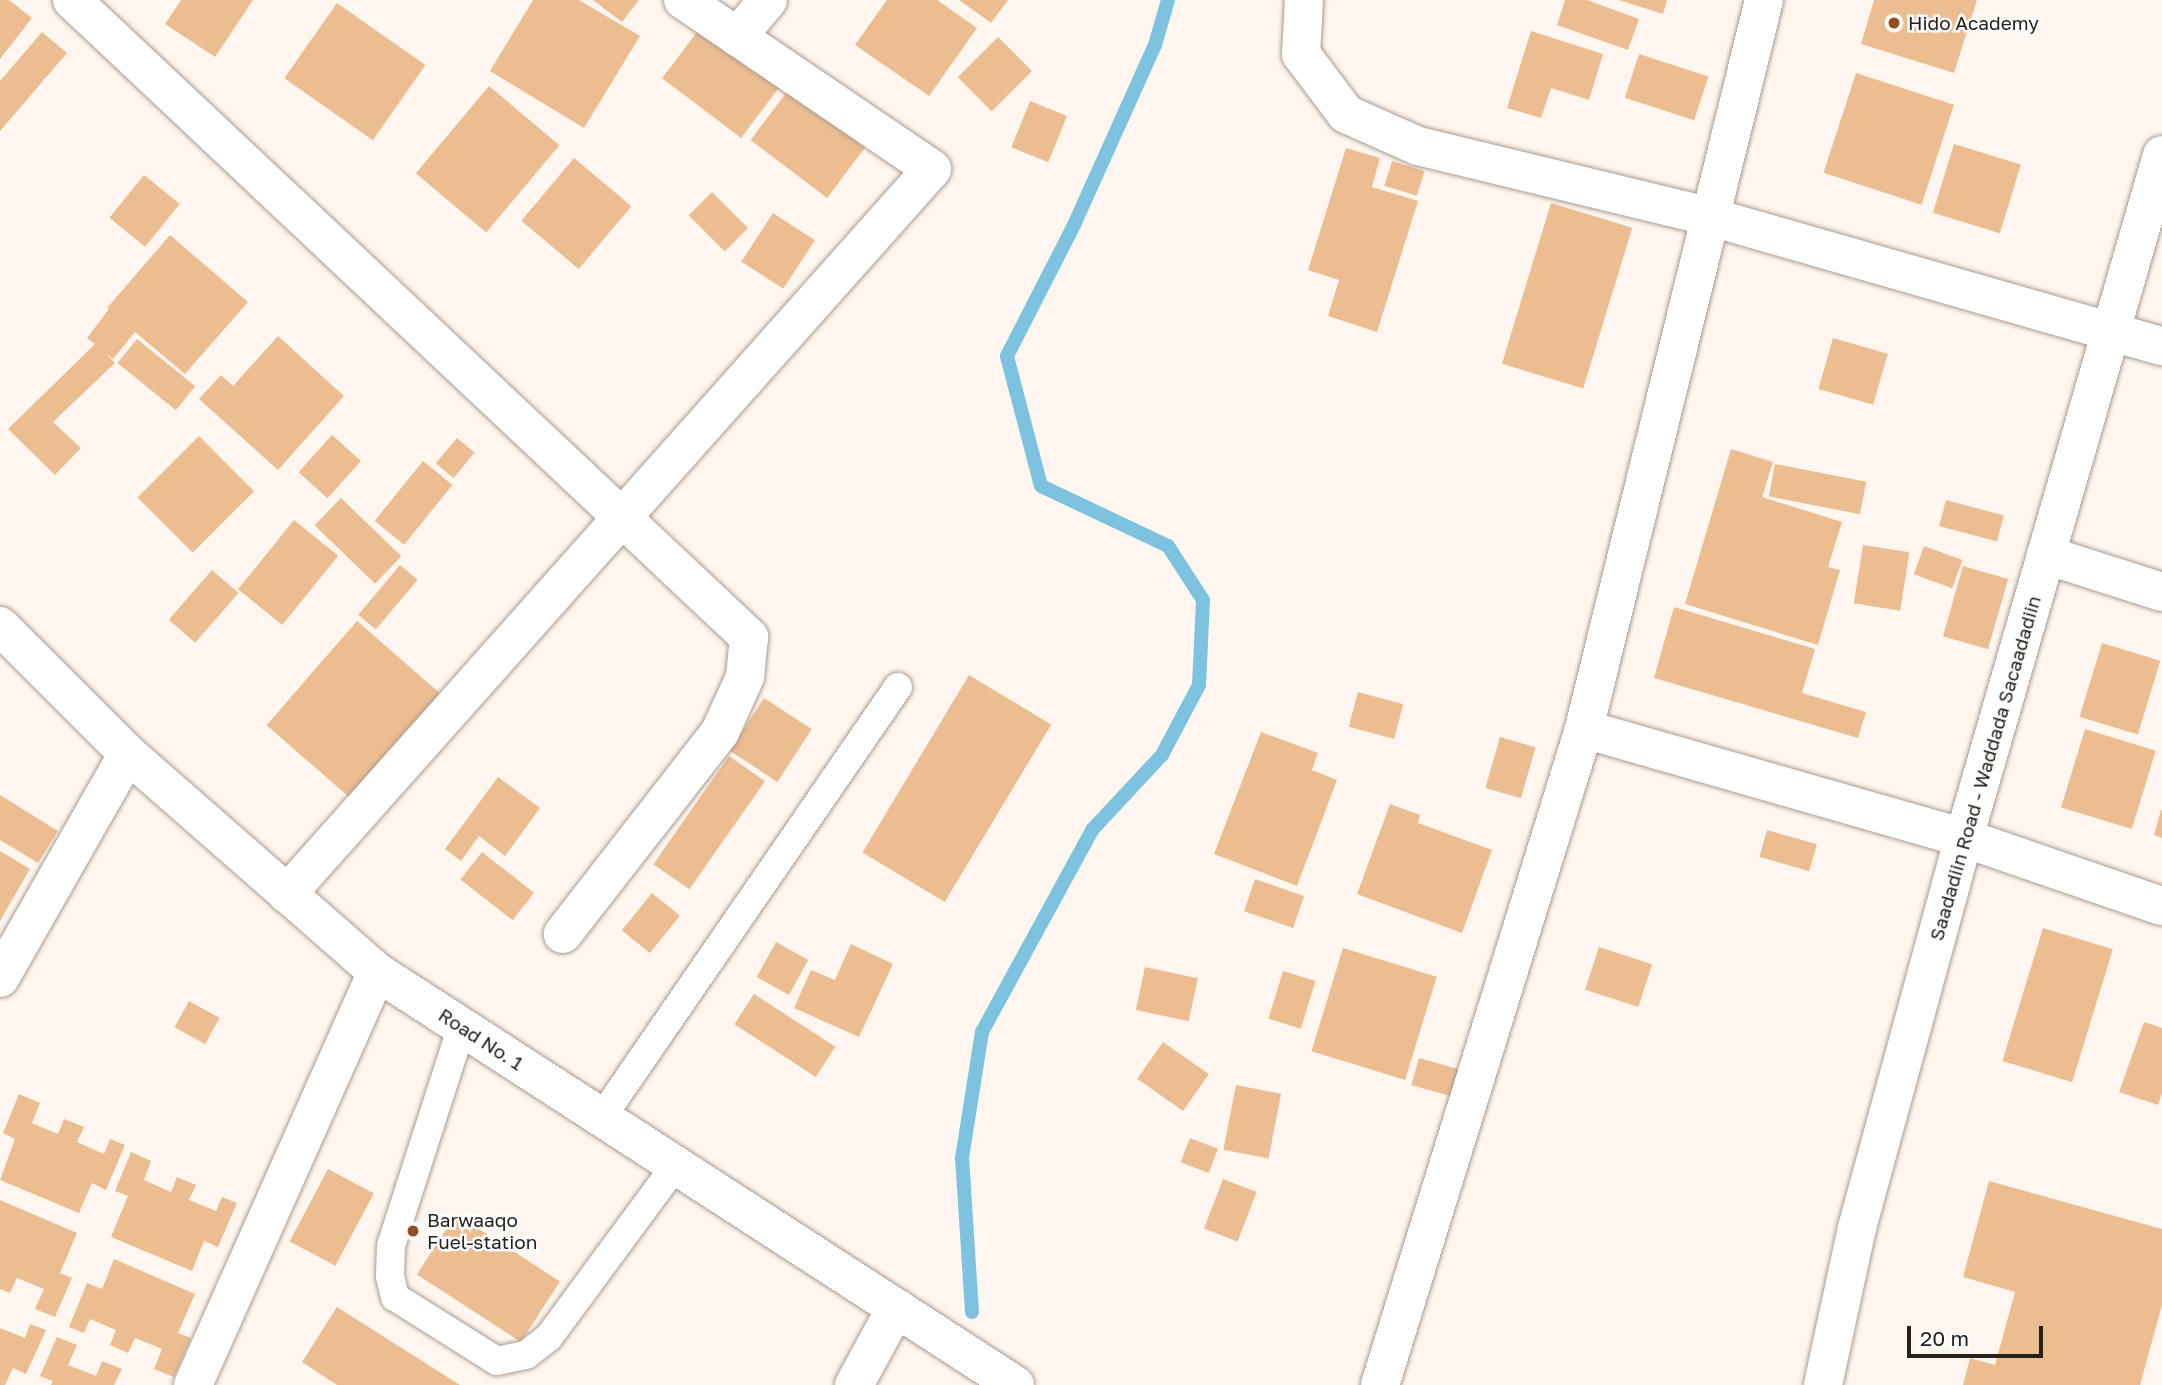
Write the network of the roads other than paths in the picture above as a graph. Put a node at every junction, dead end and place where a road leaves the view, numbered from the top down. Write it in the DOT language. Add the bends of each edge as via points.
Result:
graph roads {
  1 [pos="72,0"];
  2 [pos="683,0"];
  3 [pos="768,0"];
  4 [pos="1304,0"];
  5 [pos="1764,0"];
  6 [pos="737,37"];
  7 [pos="2162,155"];
  8 [pos="1711,217"];
  9 [pos="2111,330"];
  10 [pos="2162,346"];
  11 [pos="622,518"];
  12 [pos="2046,555"];
  13 [pos="2162,592"];
  14 [pos="0,626"];
  15 [pos="898,687"];
  16 [pos="1584,729"];
  17 [pos="128,754"];
  18 [pos="1964,838"];
  19 [pos="288,894"];
  20 [pos="2162,906"];
  21 [pos="563,934"];
  22 [pos="377,971"];
  23 [pos="0,978"];
  24 [pos="462,1026"];
  25 [pos="602,1117"];
  26 [pos="676,1165"];
  27 [pos="896,1308"];
  28 [pos="193,1385"];
  29 [pos="854,1385"];
  30 [pos="1015,1385"];
  31 [pos="1380,1385"];
  32 [pos="1823,1385"];
  1 -- 11 [label="main road"];
  2 -- 6 [label="main road"];
  3 -- 6 [label="main road"];
  4 -- 8 [label="main road" via="1301,54 1346,114 1418,146"];
  5 -- 8 [label="main road"];
  6 -- 11 [label="main road" via="932,169"];
  7 -- 9 [label="main road, Saadadiin Road - Waddada Sacaadadiin"];
  8 -- 9 [label="main road"];
  8 -- 16 [label="main road"];
  9 -- 10 [label="main road"];
  9 -- 12 [label="main road, Saadadiin Road - Waddada Sacaadadiin"];
  11 -- 19 [label="main road"];
  11 -- 21 [label="main road" via="749,637 746,677 720,732"];
  12 -- 13 [label="main road"];
  12 -- 18 [label="main road, Saadadiin Road - Waddada Sacaadadiin"];
  14 -- 17 [label="main road, Road No. 1"];
  15 -- 25 [label="lane"];
  16 -- 18 [label="main road"];
  16 -- 31 [label="main road"];
  17 -- 19 [label="main road, Road No. 1"];
  17 -- 23 [label="main road"];
  18 -- 20 [label="main road"];
  18 -- 32 [label="main road, Saadadiin Road - Waddada Sacaadadiin" via="1857,1228"];
  19 -- 22 [label="main road, Road No. 1"];
  22 -- 24 [label="main road, Road No. 1"];
  22 -- 28 [label="main road"];
  24 -- 25 [label="main road, Road No. 1"];
  24 -- 26 [label="lane" via="391,1246 395,1297 497,1361 526,1355 549,1337"];
  25 -- 26 [label="main road, Road No. 1"];
  26 -- 27 [label="main road, Road No. 1"];
  27 -- 29 [label="main road"];
  27 -- 30 [label="main road, Road No. 1"];
}
